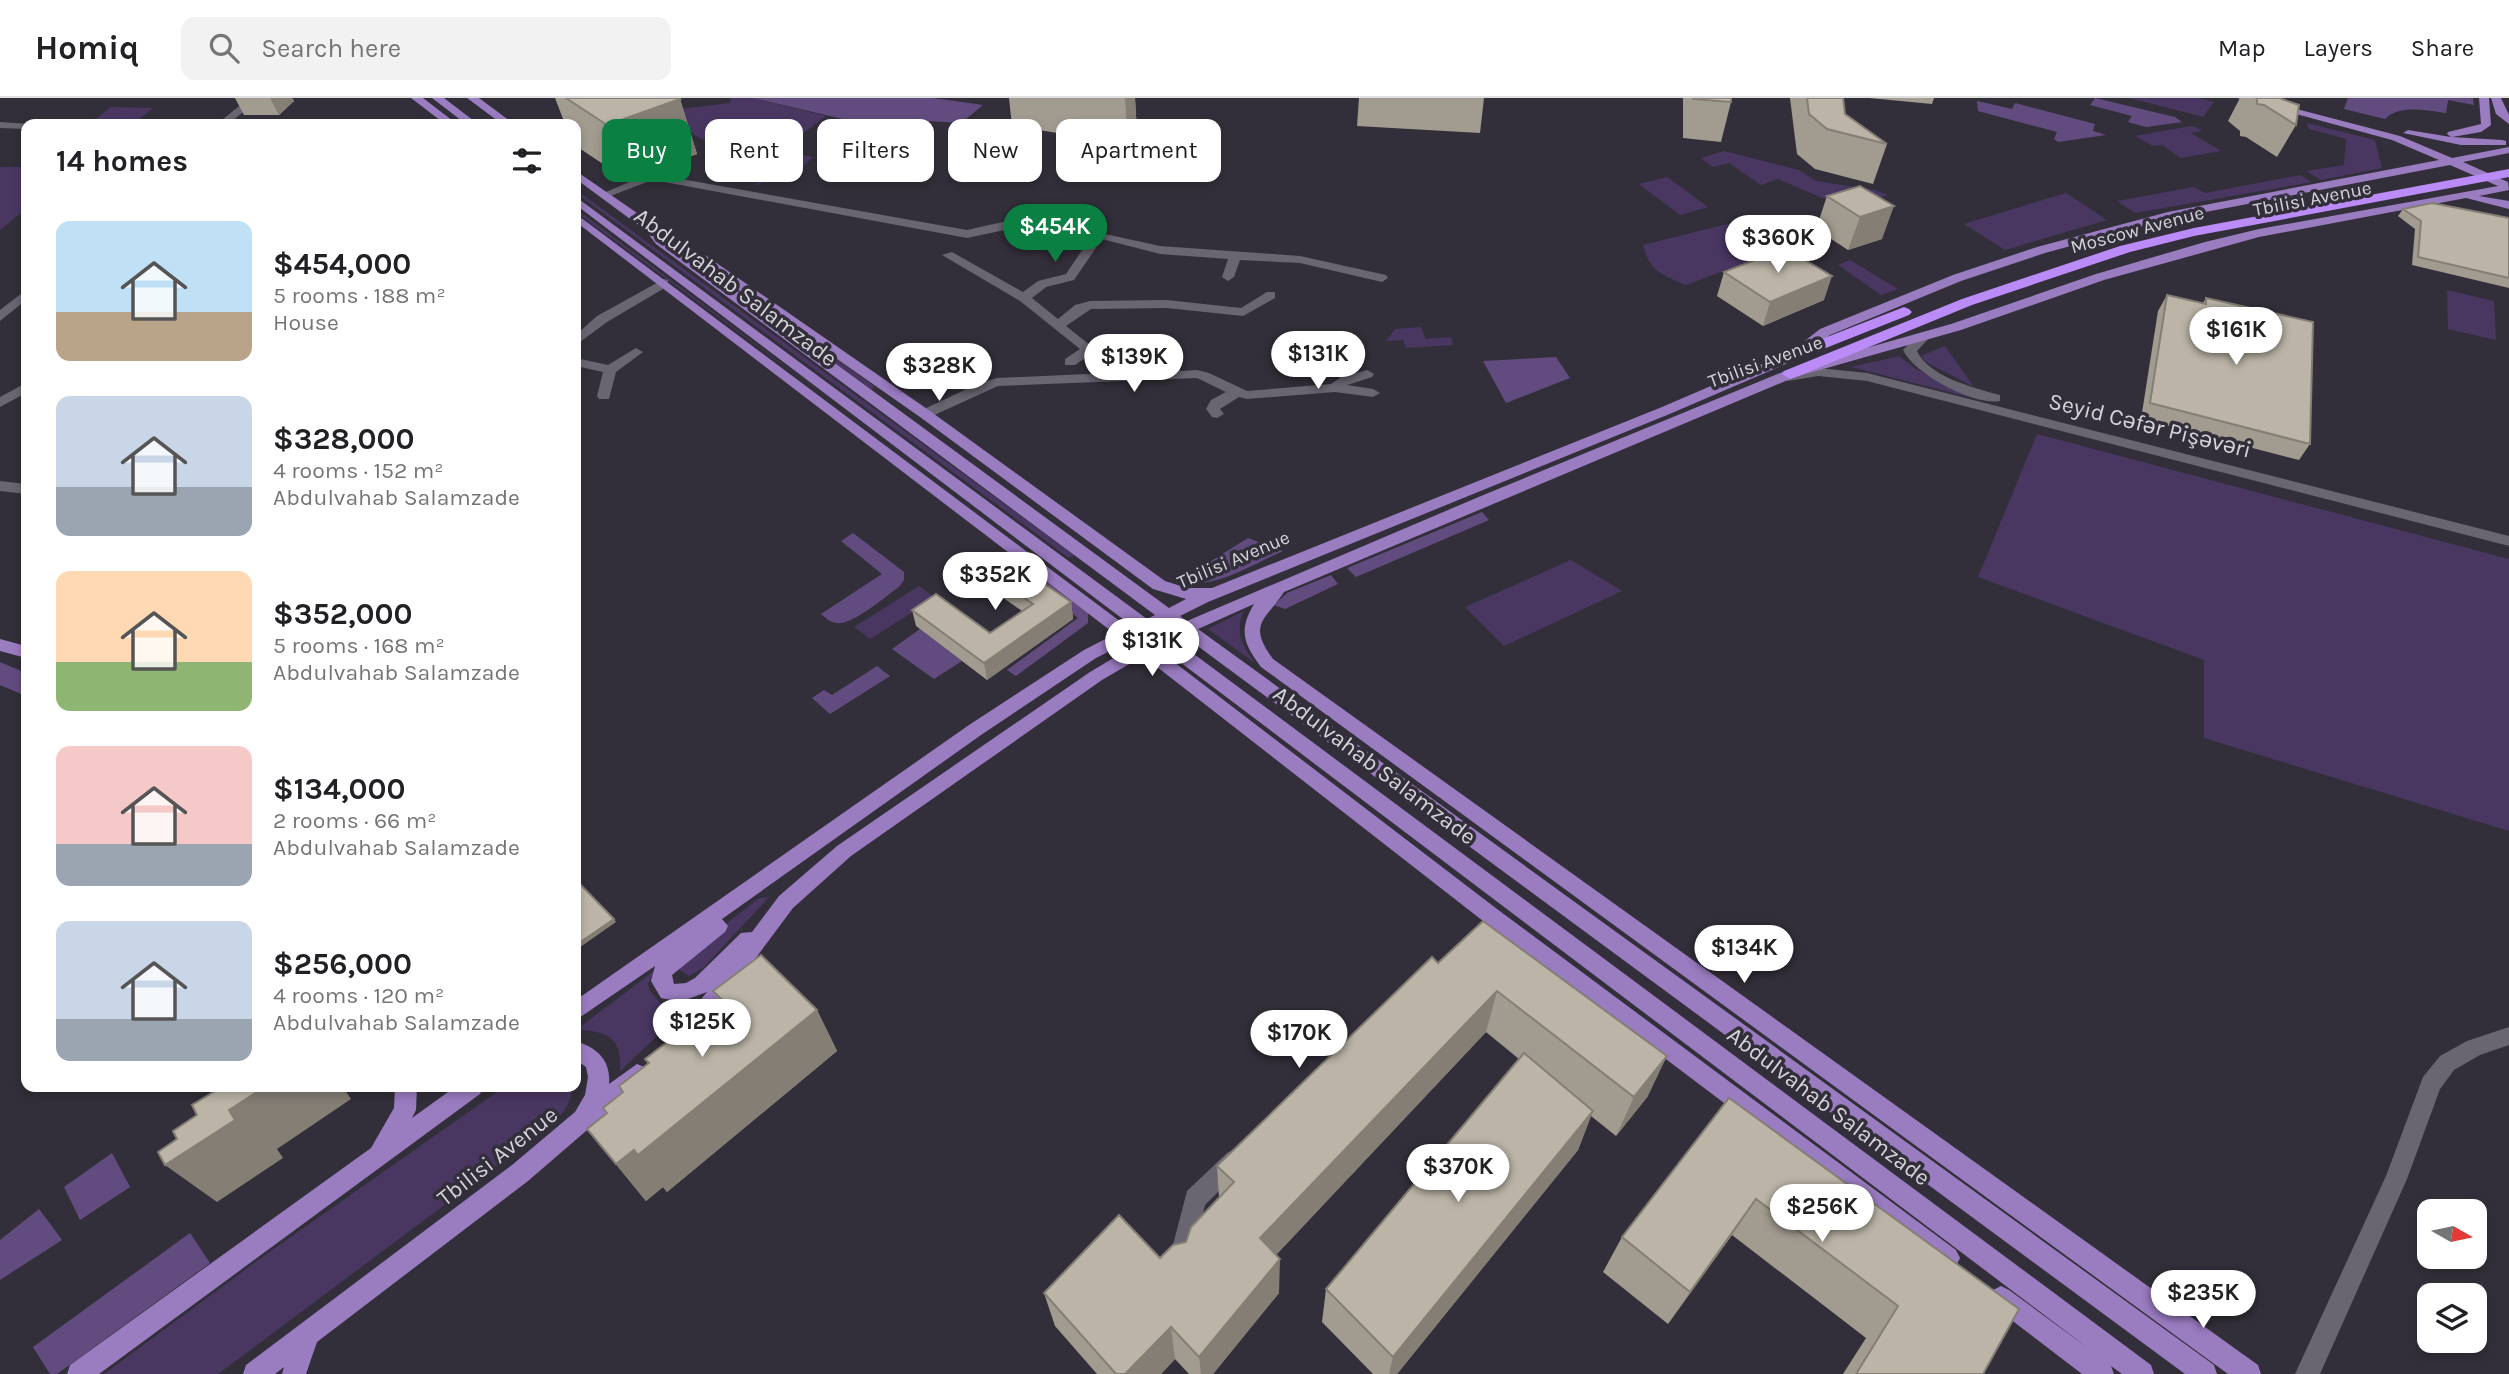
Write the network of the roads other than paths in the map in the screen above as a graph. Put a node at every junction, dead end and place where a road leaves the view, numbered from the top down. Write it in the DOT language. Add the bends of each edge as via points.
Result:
graph roads {
  1 [pos="256,98"];
  2 [pos="416,98"];
  3 [pos="437,98"];
  4 [pos="472,98"];
  5 [pos="2242,98"];
  6 [pos="2269,98"];
  7 [pos="2484,98"];
  8 [pos="2496,98"];
  9 [pos="229,119"];
  10 [pos="443,119"];
  11 [pos="466,119"];
  12 [pos="502,119"];
  13 [pos="2509,121"];
  14 [pos="0,125"];
  15 [pos="21,126"];
  16 [pos="2354,126"];
  17 [pos="2383,127"];
  18 [pos="2509,144"];
  19 [pos="2509,150"];
  20 [pos="2478,155"];
  21 [pos="2452,161"];
  22 [pos="2509,162"];
  23 [pos="2509,173"];
  24 [pos="2386,175"];
  25 [pos="2483,175"];
  26 [pos="581,178"];
  27 [pos="2509,185"];
  28 [pos="605,195"];
  29 [pos="2431,200"];
  30 [pos="581,204"];
  31 [pos="2509,205"];
  32 [pos="581,221"];
  33 [pos="649,227"];
  34 [pos="1098,236"];
  35 [pos="948,255"];
  36 [pos="1235,256"];
  37 [pos="1228,277"];
  38 [pos="1382,278"];
  39 [pos="664,283"];
  40 [pos="1271,295"];
  41 [pos="21,298"];
  42 [pos="1024,298"];
  43 [pos="0,317"];
  44 [pos="1059,325"];
  45 [pos="581,337"];
  46 [pos="1923,337"];
  47 [pos="1089,349"];
  48 [pos="1169,350"];
  49 [pos="636,352"];
  50 [pos="1797,354"];
  51 [pos="1070,362"];
  52 [pos="581,363"];
  53 [pos="610,370"];
  54 [pos="1367,374"];
  55 [pos="1174,375"];
  56 [pos="1122,377"];
  57 [pos="1784,377"];
  58 [pos="1335,388"];
  59 [pos="21,390"];
  60 [pos="1236,393"];
  61 [pos="1373,393"];
  62 [pos="604,396"];
  63 [pos="0,404"];
  64 [pos="925,414"];
  65 [pos="1217,414"];
  66 [pos="2046,417"];
  67 [pos="0,486"];
  68 [pos="21,488"];
  69 [pos="2509,533"];
  70 [pos="2509,541"];
  71 [pos="1103,545"];
  72 [pos="1052,578"];
  73 [pos="1287,583"];
  74 [pos="1231,586"];
  75 [pos="1126,634"];
  76 [pos="0,645"];
  77 [pos="1144,648"];
  78 [pos="21,651"];
  79 [pos="1293,683"];
  80 [pos="1235,719"];
  81 [pos="975,730"];
  82 [pos="786,902"];
  83 [pos="1490,915"];
  84 [pos="1470,934"];
  85 [pos="581,1007"];
  86 [pos="2509,1036"];
  87 [pos="670,1045"];
  88 [pos="581,1053"];
  89 [pos="653,1060"];
  90 [pos="406,1092"];
  91 [pos="465,1092"];
  92 [pos="573,1130"];
  93 [pos="1255,1141"];
  94 [pos="371,1160"];
  95 [pos="1180,1266"];
  96 [pos="1965,1270"];
  97 [pos="1987,1287"];
  98 [pos="307,1335"];
  99 [pos="2160,1341"];
  100 [pos="2241,1368"];
  101 [pos="79,1374"];
  102 [pos="255,1374"];
  103 [pos="295,1374"];
  104 [pos="2102,1374"];
  105 [pos="2141,1374"];
  106 [pos="2205,1374"];
  107 [pos="2307,1374"];
  1 -- 9 [label="street"];
  2 -- 10 [label="main road"];
  3 -- 11 [label="main road"];
  4 -- 12 [label="main road"];
  5 -- 16 [label="main road"];
  6 -- 17 [label="main road"];
  7 -- 17 [label="main road" via="2488,120 2477,130 2425,134"];
  8 -- 13 [label="main road"];
  14 -- 15 [label="street"];
  16 -- 21 [label="main road"];
  16 -- 24 [label="main road" via="2387,139 2406,153 2408,165"];
  17 -- 18 [label="main road" via="2442,140"];
  19 -- 20 [label="main road, Tbilisi Avenue"];
  20 -- 21 [label="main road, Tbilisi Avenue"];
  20 -- 25 [label="main road" via="2469,162"];
  21 -- 24 [label="main road, Tbilisi Avenue"];
  21 -- 25 [label="main road"];
  22 -- 50 [label="highway, Moscow Avenue" via="2179,224 2054,257"];
  23 -- 57 [label="highway, Moscow Avenue" via="2125,249 1967,302"];
  24 -- 29 [label="main road" via="2409,177 2429,186 2436,192"];
  24 -- 50 [label="main road, Tbilisi Avenue" via="2168,216 2041,250 1874,310 1825,332"];
  25 -- 27 [label="main road"];
  26 -- 28 [label="main road, Abdulvahab Salamzade"];
  27 -- 29 [label="main road"];
  28 -- 33 [label="main road, Abdulvahab Salamzade"];
  28 -- 34 [label="street" via="659,178 967,234 1023,222"];
  29 -- 31 [label="main road" via="2473,198"];
  29 -- 46 [label="main road, Tbilisi Avenue" via="2197,249"];
  30 -- 105 [label="main road, Abdulvahab Salamzade"];
  32 -- 39 [label="main road, Abdulvahab Salamzade"];
  33 -- 64 [label="main road, Abdulvahab Salamzade" via="669,235"];
  33 -- 99 [label="main road, Abdulvahab Salamzade" via="660,241 1525,879"];
  34 -- 36 [label="street" via="1161,250"];
  34 -- 42 [label="street" via="1070,276 1042,284"];
  35 -- 42 [label="street"];
  36 -- 37 [label="street"];
  36 -- 38 [label="street" via="1321,263"];
  39 -- 45 [label="street" via="609,314"];
  39 -- 72 [label="main road, Abdulvahab Salamzade"];
  40 -- 44 [label="street" via="1243,312 1167,304 1090,306"];
  41 -- 43 [label="street"];
  42 -- 44 [label="street"];
  44 -- 47 [label="street"];
  46 -- 57 [label="main road, Tbilisi Avenue"];
  46 -- 66 [label="street, Seyid Cəfər Pişəvəri" via="1910,351 1915,362 1969,390"];
  47 -- 51 [label="street"];
  47 -- 56 [label="street"];
  48 -- 55 [label="street"];
  49 -- 53 [label="street"];
  50 -- 74 [label="main road, Tbilisi Avenue"];
  52 -- 53 [label="street"];
  53 -- 62 [label="street"];
  54 -- 58 [label="street"];
  55 -- 56 [label="street"];
  55 -- 60 [label="street" via="1212,377"];
  56 -- 64 [label="street" via="997,382"];
  57 -- 66 [label="street, Seyid Cəfər Pişəvəri" via="1838,372"];
  57 -- 73 [label="main road, Tbilisi Avenue"];
  58 -- 60 [label="street"];
  58 -- 61 [label="street"];
  59 -- 63 [label="street"];
  60 -- 65 [label="street" via="1216,403 1213,409"];
  64 -- 71 [label="main road, Abdulvahab Salamzade"];
  66 -- 69 [label="street, Seyid Cəfər Pişəvəri"];
  66 -- 70 [label="street, Seyid Cəfər Pişəvəri"];
  67 -- 68 [label="street"];
  71 -- 72 [label="main road" via="1114,564 1103,579 1079,585"];
  71 -- 74 [label="main road, Abdulvahab Salamzade" via="1174,592 1208,592"];
  72 -- 75 [label="main road, Abdulvahab Salamzade"];
  73 -- 77 [label="main road, Tbilisi Avenue"];
  73 -- 79 [label="main road, Abdulvahab Salamzade" via="1258,608 1251,632 1259,654"];
  74 -- 75 [label="main road, Tbilisi Avenue"];
  75 -- 77 [label="main road, Abdulvahab Salamzade"];
  75 -- 81 [label="main road, Tbilisi Avenue"];
  76 -- 78 [label="main road"];
  77 -- 80 [label="main road, Abdulvahab Salamzade"];
  77 -- 82 [label="main road, Tbilisi Avenue" via="844,851"];
  79 -- 80 [label="main road" via="1254,671 1233,678 1224,693"];
  79 -- 100 [label="main road, Abdulvahab Salamzade"];
  80 -- 83 [label="main road, Abdulvahab Salamzade"];
  81 -- 82 [label="main road" via="937,764 779,877 675,959 663,971 664,989 681,994 699,987"];
  81 -- 85 [label="main road"];
  82 -- 87 [label="main road" via="713,1000"];
  83 -- 84 [label="street"];
  83 -- 96 [label="main road, Abdulvahab Salamzade"];
  86 -- 107 [label="street" via="2447,1063 2431,1084 2396,1179"];
  88 -- 92 [label="main road" via="594,1061 600,1083"];
  89 -- 92 [label="main road, Tbilisi Avenue"];
  90 -- 94 [label="main road" via="405,1110"];
  91 -- 94 [label="main road"];
  92 -- 98 [label="main road, Tbilisi Avenue"];
  93 -- 95 [label="street" via="1195,1199"];
  94 -- 101 [label="main road"];
  97 -- 104 [label="main road"];
  98 -- 102 [label="main road, Tbilisi Avenue"];
  98 -- 103 [label="main road"];
  99 -- 100 [label="main road"];
  99 -- 106 [label="main road, Abdulvahab Salamzade"];
}
